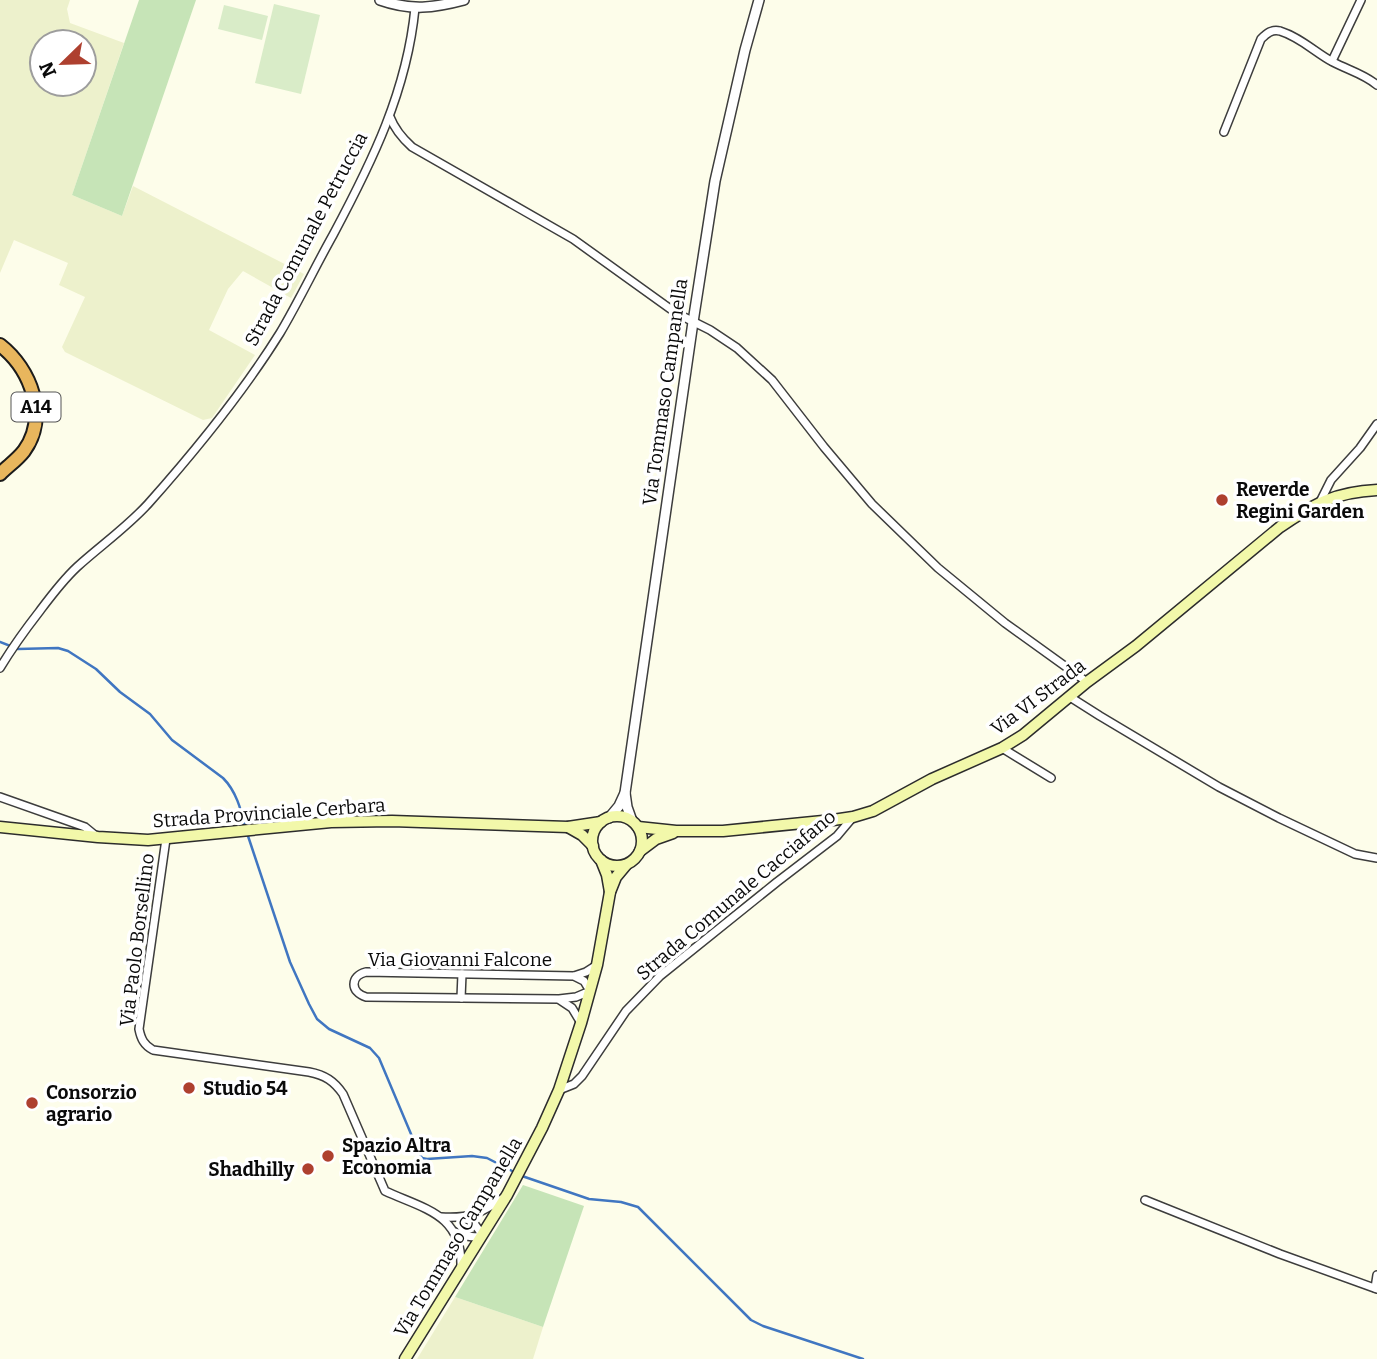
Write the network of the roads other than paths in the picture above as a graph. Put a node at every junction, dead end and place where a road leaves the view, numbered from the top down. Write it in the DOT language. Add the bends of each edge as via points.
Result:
graph roads {
  1 [pos="380,0"];
  2 [pos="464,0"];
  3 [pos="759,0"];
  4 [pos="1361,0"];
  5 [pos="415,8"];
  6 [pos="1332,61"];
  7 [pos="1377,85"];
  8 [pos="390,117"];
  9 [pos="1224,132"];
  10 [pos="693,322"];
  11 [pos="0,345"];
  12 [pos="1377,424"];
  13 [pos="2,471"];
  14 [pos="1331,480"];
  15 [pos="1377,490"];
  16 [pos="1335,496"];
  17 [pos="1320,502"];
  18 [pos="0,668"];
  19 [pos="1087,682"];
  20 [pos="1070,696"];
  21 [pos="1002,748"];
  22 [pos="1051,778"];
  23 [pos="625,793"];
  24 [pos="0,797"];
  25 [pos="853,817"];
  26 [pos="605,820"];
  27 [pos="635,824"];
  28 [pos="0,827"];
  29 [pos="568,827"];
  30 [pos="676,831"];
  31 [pos="98,837"];
  32 [pos="166,839"];
  33 [pos="593,846"];
  34 [pos="640,851"];
  35 [pos="1377,858"];
  36 [pos="601,860"];
  37 [pos="626,865"];
  38 [pos="610,892"];
  39 [pos="597,965"];
  40 [pos="462,974"];
  41 [pos="574,976"];
  42 [pos="590,990"];
  43 [pos="461,998"];
  44 [pos="559,999"];
  45 [pos="581,1023"];
  46 [pos="559,1090"];
  47 [pos="507,1195"];
  48 [pos="1144,1199"];
  49 [pos="441,1216"];
  50 [pos="464,1217"];
  51 [pos="455,1232"];
  52 [pos="482,1236"];
  53 [pos="461,1270"];
  54 [pos="1377,1275"];
  55 [pos="1376,1288"];
  56 [pos="405,1359"];
  1 -- 5 [label="street"];
  2 -- 5 [label="street"];
  3 -- 10 [label="street, Via Tommaso Campanella" via="717,169"];
  4 -- 6 [label="street"];
  5 -- 8 [label="street, Strada Comunale Petruccia" via="406,65"];
  6 -- 7 [label="street"];
  6 -- 9 [label="street" via="1281,31 1267,33"];
  8 -- 10 [label="street" via="412,147 573,239"];
  8 -- 18 [label="street, Strada Comunale Petruccia" via="336,229 252,375 190,457 139,513 57,588"];
  10 -- 19 [label="street" via="737,348 772,380 872,504 937,568"];
  10 -- 23 [label="street, Via Tommaso Campanella"];
  11 -- 13 [label="highway, A14" via="26,375 36,405 28,444"];
  12 -- 14 [label="street"];
  14 -- 16 [label="street"];
  14 -- 17 [label="street"];
  15 -- 16 [label="main road, Via VI Strada"];
  16 -- 17 [label="main road, Via VI Strada"];
  17 -- 19 [label="main road, Via VI Strada" via="1280,527"];
  19 -- 20 [label="main road, Via VI Strada"];
  20 -- 21 [label="main road, Via VI Strada"];
  20 -- 35 [label="street" via="1219,787 1355,854"];
  21 -- 22 [label="street"];
  21 -- 25 [label="main road, Via VI Strada"];
  23 -- 26 [label="street, Via Tommaso Campanella"];
  23 -- 27 [label="street, Via Tommaso Campanella"];
  24 -- 31 [label="street" via="85,827"];
  25 -- 30 [label="main road, Via VI Strada" via="723,831"];
  25 -- 46 [label="street, Strada Comunale Cacciafano" via="837,836 660,976 626,1011 575,1084"];
  26 -- 27 [label="main road, Strada Provinciale Cerbara" via="621,817"];
  26 -- 29 [label="main road, Strada Provinciale Cerbara"];
  26 -- 33 [label="main road" via="595,830"];
  27 -- 30 [label="main road, Via VI Strada"];
  27 -- 34 [label="main road" via="642,839"];
  28 -- 31 [label="main road, Strada Provinciale Cerbara"];
  29 -- 32 [label="main road, Strada Provinciale Cerbara" via="362,821"];
  29 -- 33 [label="main road"];
  30 -- 34 [label="main road, Via VI Strada"];
  31 -- 32 [label="main road, Strada Provinciale Cerbara"];
  32 -- 49 [label="street, Via Paolo Borsellino" via="141,1039 153,1051 319,1074 334,1082 385,1191"];
  33 -- 36 [label="main road"];
  34 -- 37 [label="main road"];
  36 -- 37 [label="main road"];
  36 -- 38 [label="main road, Via Tommaso Campanella"];
  37 -- 38 [label="main road, Via Tommaso Campanella"];
  38 -- 39 [label="main road, Via Tommaso Campanella"];
  39 -- 41 [label="street, Via Giovanni Falcone"];
  39 -- 42 [label="main road, Via Tommaso Campanella"];
  40 -- 41 [label="street, Via Giovanni Falcone"];
  40 -- 43 [label="street"];
  40 -- 43 [label="street, Via Giovanni Falcone" via="366,972 359,974 354,984 366,997"];
  41 -- 42 [label="street, Via Giovanni Falcone"];
  42 -- 44 [label="street, Via Giovanni Falcone"];
  42 -- 45 [label="main road, Via Tommaso Campanella"];
  43 -- 44 [label="street, Via Giovanni Falcone"];
  44 -- 45 [label="street" via="572,1008"];
  45 -- 46 [label="main road, Via Tommaso Campanella"];
  46 -- 47 [label="main road, Via Tommaso Campanella"];
  47 -- 50 [label="street, Via Paolo Borsellino"];
  47 -- 52 [label="main road, Via Tommaso Campanella"];
  48 -- 55 [label="street"];
  49 -- 50 [label="street, Via Paolo Borsellino"];
  49 -- 51 [label="street, Via Paolo Borsellino"];
  50 -- 52 [label="street"];
  51 -- 52 [label="street"];
  51 -- 53 [label="street"];
  52 -- 53 [label="main road, Via Tommaso Campanella"];
  53 -- 56 [label="main road, Via Tommaso Campanella"];
  54 -- 55 [label="street"];
}
